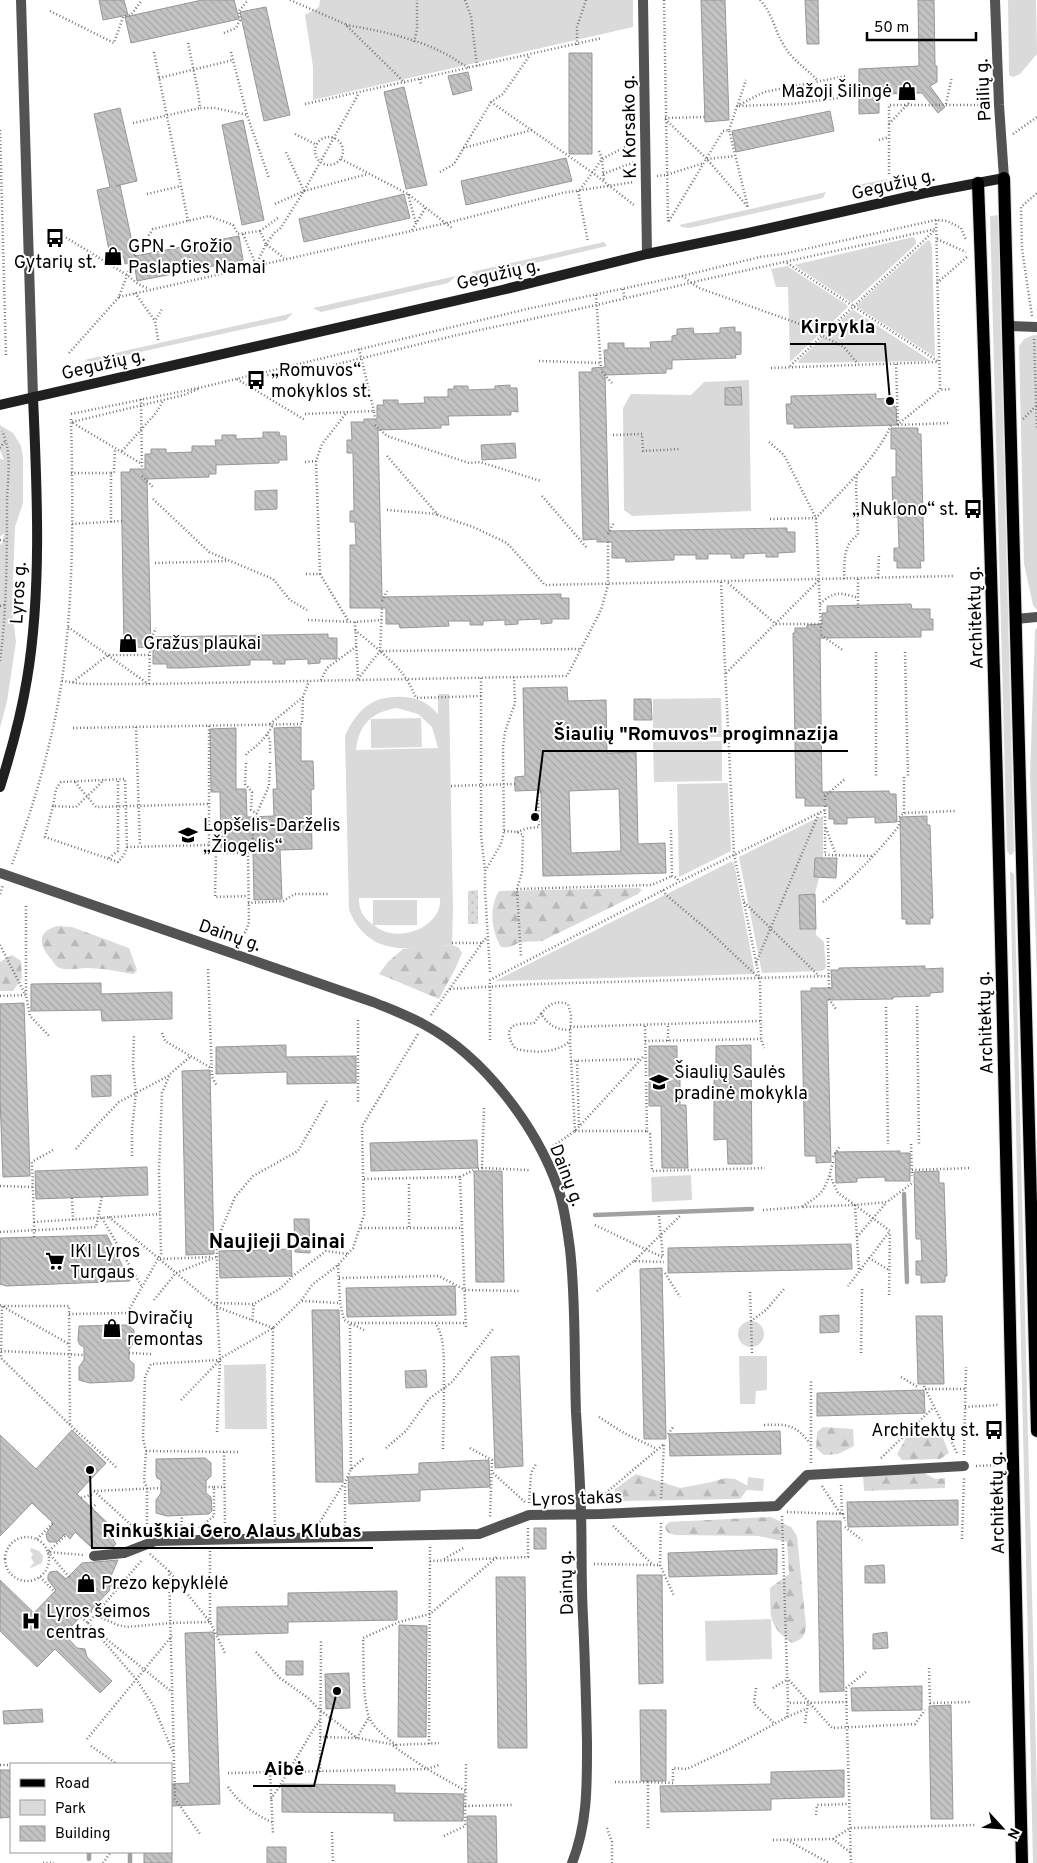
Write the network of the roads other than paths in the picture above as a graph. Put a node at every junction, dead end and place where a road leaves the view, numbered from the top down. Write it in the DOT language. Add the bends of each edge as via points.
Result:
graph roads {
  1 [pos="20,0"];
  2 [pos="643,0"];
  3 [pos="995,0"];
  4 [pos="1004,178"];
  5 [pos="978,182"];
  6 [pos="647,254"];
  7 [pos="1009,326"];
  8 [pos="1037,327"];
  9 [pos="33,397"];
  10 [pos="0,405"];
  11 [pos="1037,617"];
  12 [pos="1016,619"];
  13 [pos="0,787"];
  14 [pos="1022,867"];
  15 [pos="998,868"];
  16 [pos="4,874"];
  17 [pos="1037,1431"];
  18 [pos="964,1466"];
  19 [pos="581,1514"];
  20 [pos="94,1556"];
  21 [pos="572,1863"];
  22 [pos="1022,1863"];
  1 -- 9 [label="street"];
  2 -- 6 [label="street, K. Korsako g."];
  3 -- 4 [label="street, Pailių g."];
  4 -- 5 [label="main road, Gegužių g."];
  4 -- 7 [label="main road"];
  5 -- 6 [label="main road, Gegužių g."];
  5 -- 15 [label="main road, Architektų g."];
  6 -- 9 [label="main road, Gegužių g."];
  7 -- 8 [label="street"];
  7 -- 12 [label="main road"];
  9 -- 10 [label="main road, Gegužių g."];
  9 -- 13 [label="main road, Lyros g." via="36,563 31,649 17,725"];
  11 -- 12 [label="street"];
  12 -- 14 [label="main road"];
  14 -- 15 [label="main road"];
  14 -- 17 [label="main road"];
  15 -- 22 [label="main road, Architektų g."];
  16 -- 19 [label="street, Dainų g." via="373,1002 425,1025 461,1050 490,1076 542,1152 564,1207 575,1329"];
  18 -- 19 [label="street, Lyros takas" via="807,1475 777,1506"];
  19 -- 20 [label="street, Lyros takas" via="528,1515 479,1534 155,1541 145,1550"];
  19 -- 21 [label="street, Dainų g." via="586,1796 584,1825"];
}
